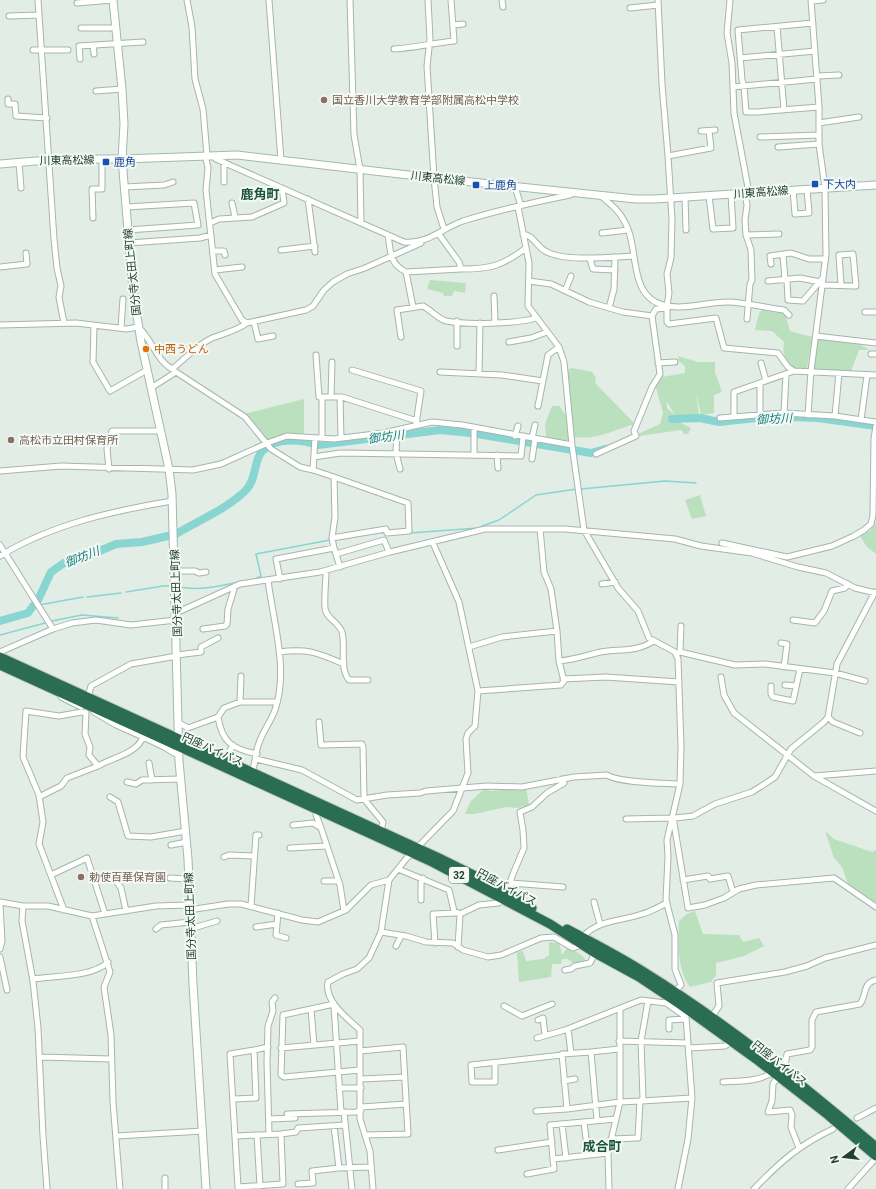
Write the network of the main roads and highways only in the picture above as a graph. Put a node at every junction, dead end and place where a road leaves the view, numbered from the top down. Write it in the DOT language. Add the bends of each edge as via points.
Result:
graph roads {
  1 [pos="113,0"];
  2 [pos="122,159"];
  3 [pos="0,164"];
  4 [pos="876,185"];
  5 [pos="0,657"];
  6 [pos="0,665"];
  7 [pos="179,742"];
  8 [pos="414,850"];
  9 [pos="582,941"];
  10 [pos="671,998"];
  11 [pos="778,1073"];
  12 [pos="876,1147"];
  13 [pos="876,1157"];
  14 [pos="206,1189"];
  1 -- 2 [label="main road, 国分寺太田上町線" via="124,124"];
  2 -- 3 [label="main road, 川東高松線" via="50,159"];
  2 -- 4 [label="main road, 川東高松線" via="237,155 636,199"];
  2 -- 7 [label="main road, 国分寺太田上町線" via="138,327 169,469 175,571"];
  5 -- 7 [label="highway, 円座バイパス / 32"];
  6 -- 7 [label="highway, 円座バイパス / 32"];
  7 -- 8 [label="highway, 円座バイパス / 32" via="318,810"];
  7 -- 8 [label="highway, 円座バイパス / 32" via="225,760 381,831"];
  7 -- 14 [label="main road, 国分寺太田上町線"];
  8 -- 9 [label="highway, 円座バイパス / 32" via="505,895"];
  9 -- 10 [label="highway, 円座バイパス / 32" via="594,953"];
  9 -- 10 [label="highway, 円座バイパス / 32" via="643,971"];
  10 -- 11 [label="highway, 円座バイパス / 32"];
  10 -- 11 [label="highway, 円座バイパス / 32" via="711,1018"];
  11 -- 12 [label="highway, 円座バイパス / 32"];
  11 -- 13 [label="highway, 円座バイパス / 32"];
}
